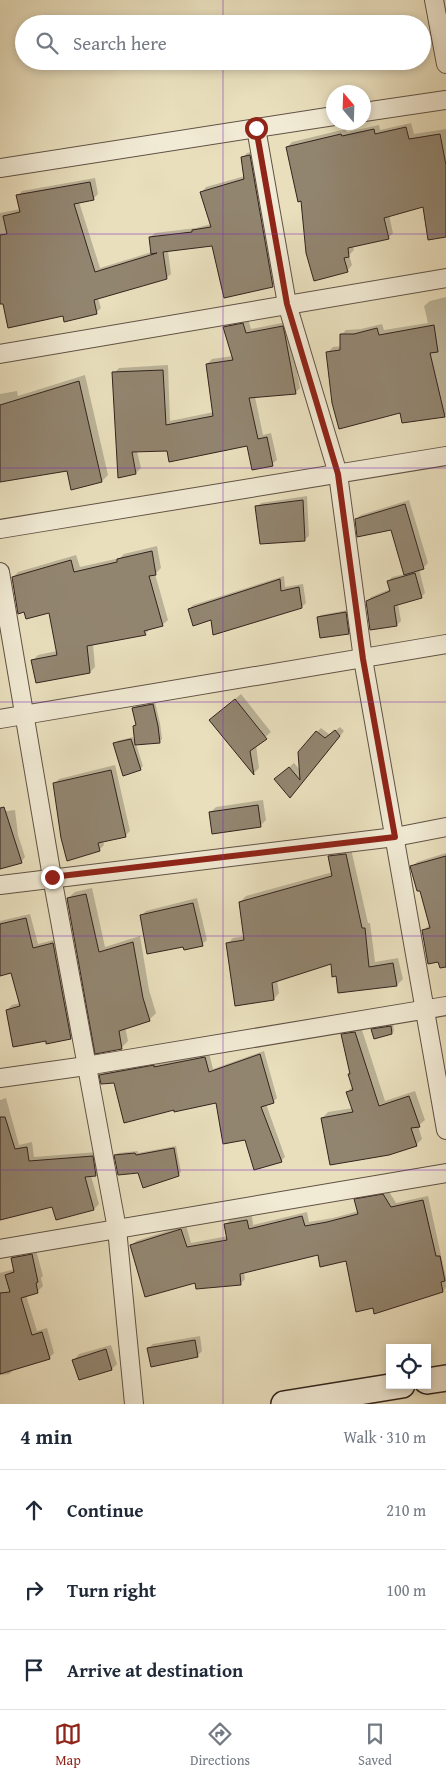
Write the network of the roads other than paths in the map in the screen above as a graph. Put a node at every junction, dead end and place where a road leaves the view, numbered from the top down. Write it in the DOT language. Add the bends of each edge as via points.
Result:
graph roads {
  1 [pos="434,0"];
  2 [pos="446,64"];
  3 [pos="446,100"];
  4 [pos="371,111"];
  5 [pos="326,117"];
  6 [pos="256,128"];
  7 [pos="0,167"];
  8 [pos="446,278"];
  9 [pos="287,304"];
  10 [pos="0,354"];
  11 [pos="446,456"];
  12 [pos="338,474"];
  13 [pos="0,529"];
  14 [pos="0,572"];
  15 [pos="446,644"];
  16 [pos="363,659"];
  17 [pos="24,716"];
  18 [pos="0,719"];
  19 [pos="446,827"];
  20 [pos="395,837"];
  21 [pos="52,877"];
  22 [pos="0,885"];
  23 [pos="446,1006"];
  24 [pos="424,1011"];
  25 [pos="86,1066"];
  26 [pos="0,1078"];
  27 [pos="446,1130"];
  28 [pos="446,1174"];
  29 [pos="117,1229"];
  30 [pos="0,1248"];
  31 [pos="446,1378"];
  32 [pos="431,1380"];
  33 [pos="386,1388"];
  34 [pos="134,1404"];
  35 [pos="284,1404"];
  1 -- 2 [label="street"];
  3 -- 4 [label="street"];
  5 -- 6 [label="street"];
  6 -- 7 [label="street"];
  6 -- 9 [label="street"];
  8 -- 9 [label="street"];
  9 -- 10 [label="street"];
  9 -- 12 [label="street"];
  11 -- 12 [label="street"];
  12 -- 13 [label="street"];
  12 -- 16 [label="street"];
  14 -- 17 [label="street"];
  15 -- 16 [label="street"];
  16 -- 17 [label="street"];
  16 -- 20 [label="street"];
  17 -- 18 [label="street"];
  17 -- 21 [label="street"];
  19 -- 20 [label="street"];
  20 -- 21 [label="street"];
  20 -- 24 [label="street"];
  21 -- 22 [label="street"];
  21 -- 25 [label="street"];
  23 -- 24 [label="street"];
  24 -- 25 [label="street"];
  24 -- 27 [label="street"];
  25 -- 26 [label="street"];
  25 -- 29 [label="street"];
  28 -- 29 [label="street"];
  29 -- 30 [label="street"];
  29 -- 34 [label="street"];
  31 -- 32 [label="main road"];
  33 -- 35 [label="main road"];
}
